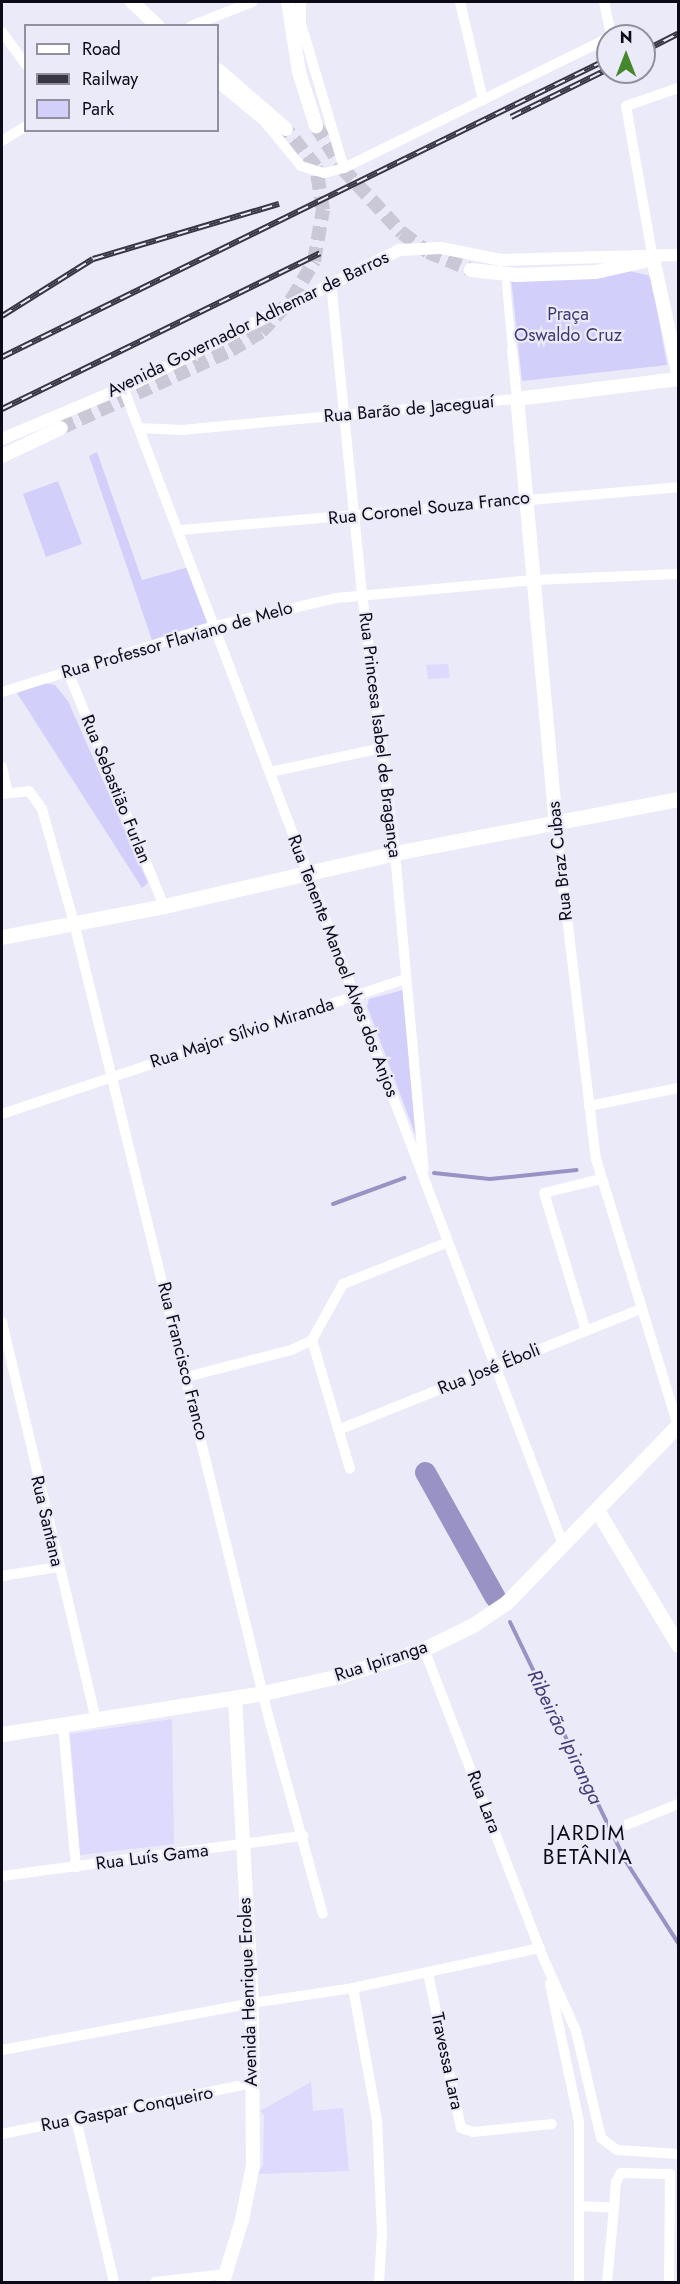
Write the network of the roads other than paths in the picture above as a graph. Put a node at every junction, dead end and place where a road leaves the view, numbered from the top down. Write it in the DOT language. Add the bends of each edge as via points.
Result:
graph roads {
  1 [pos="132,2"];
  2 [pos="252,2"];
  3 [pos="288,2"];
  4 [pos="301,2"];
  5 [pos="460,2"];
  6 [pos="604,2"];
  7 [pos="156,24"];
  8 [pos="196,24"];
  9 [pos="608,24"];
  10 [pos="2,32"];
  11 [pos="596,44"];
  12 [pos="24,63"];
  13 [pos="219,71"];
  14 [pos="219,84"];
  15 [pos="678,88"];
  16 [pos="483,100"];
  17 [pos="316,126"];
  18 [pos="24,127"];
  19 [pos="286,129"];
  20 [pos="2,141"];
  21 [pos="344,168"];
  22 [pos="678,255"];
  23 [pos="653,259"];
  24 [pos="471,270"];
  25 [pos="331,283"];
  26 [pos="506,284"];
  27 [pos="512,350"];
  28 [pos="678,372"];
  29 [pos="678,379"];
  30 [pos="123,387"];
  31 [pos="517,399"];
  32 [pos="347,415"];
  33 [pos="61,428"];
  34 [pos="139,428"];
  35 [pos="2,439"];
  36 [pos="2,456"];
  37 [pos="678,487"];
  38 [pos="527,498"];
  39 [pos="356,515"];
  40 [pos="180,530"];
  41 [pos="678,574"];
  42 [pos="534,580"];
  43 [pos="362,594"];
  44 [pos="215,626"];
  45 [pos="68,672"];
  46 [pos="2,692"];
  47 [pos="382,748"];
  48 [pos="2,767"];
  49 [pos="270,772"];
  50 [pos="5,794"];
  51 [pos="678,799"];
  52 [pos="556,825"];
  53 [pos="395,853"];
  54 [pos="308,873"];
  55 [pos="164,906"];
  56 [pos="74,923"];
  57 [pos="2,938"];
  58 [pos="406,979"];
  59 [pos="354,996"];
  60 [pos="112,1076"];
  61 [pos="678,1088"];
  62 [pos="589,1107"];
  63 [pos="2,1114"];
  64 [pos="601,1179"];
  65 [pos="427,1188"];
  66 [pos="448,1242"];
  67 [pos="640,1309"];
  68 [pos="2,1322"];
  69 [pos="586,1331"];
  70 [pos="312,1340"];
  71 [pos="495,1366"];
  72 [pos="186,1377"];
  73 [pos="678,1425"];
  74 [pos="338,1430"];
  75 [pos="350,1469"];
  76 [pos="597,1510"];
  77 [pos="563,1544"];
  78 [pos="58,1567"];
  79 [pos="2,1576"];
  80 [pos="678,1646"];
  81 [pos="424,1649"];
  82 [pos="263,1693"];
  83 [pos="235,1698"];
  84 [pos="96,1720"];
  85 [pos="63,1726"];
  86 [pos="2,1734"];
  87 [pos="678,1804"];
  88 [pos="626,1824"];
  89 [pos="303,1836"];
  90 [pos="242,1846"];
  91 [pos="76,1867"];
  92 [pos="2,1876"];
  93 [pos="323,1914"];
  94 [pos="541,1952"];
  95 [pos="429,1973"];
  96 [pos="353,1988"];
  97 [pos="252,2003"];
  98 [pos="2,2050"];
  99 [pos="252,2083"];
  100 [pos="76,2119"];
  101 [pos="552,2124"];
  102 [pos="2,2134"];
  103 [pos="678,2154"];
  104 [pos="580,2206"];
  105 [pos="614,2208"];
  106 [pos="224,2278"];
  107 [pos="114,2283"];
  108 [pos="155,2283"];
  109 [pos="379,2283"];
  110 [pos="579,2283"];
  111 [pos="606,2283"];
  112 [pos="669,2283"];
  1 -- 7 [label="main road"];
  2 -- 8 [label="street"];
  3 -- 17 [label="main road" via="297,61"];
  4 -- 21 [label="street" via="301,24"];
  5 -- 16 [label="street"];
  6 -- 9 [label="street"];
  10 -- 12 [label="street"];
  11 -- 16 [label="street"];
  13 -- 19 [label="main road"];
  14 -- 21 [label="street" via="264,121 305,170 320,174"];
  15 -- 23 [label="street" via="626,106"];
  16 -- 21 [label="street"];
  18 -- 20 [label="street"];
  22 -- 23 [label="street, Avenida Governador Adhemar de Barros"];
  23 -- 24 [label="main road" via="587,273 517,275"];
  23 -- 25 [label="street, Avenida Governador Adhemar de Barros" via="621,255 501,260 453,249 408,248"];
  23 -- 28 [label="main road"];
  25 -- 30 [label="street, Avenida Governador Adhemar de Barros"];
  25 -- 32 [label="street, Rua Princesa Isabel de Bragança"];
  26 -- 27 [label="street, Rua Braz Cubas"];
  27 -- 31 [label="street, Rua Braz Cubas"];
  29 -- 31 [label="main road, Rua Barão de Jaceguaí"];
  30 -- 34 [label="street, Rua Tenente Manoel Alves dos Anjos"];
  30 -- 35 [label="street, Avenida Governador Adhemar de Barros"];
  31 -- 32 [label="street, Rua Barão de Jaceguaí"];
  31 -- 38 [label="main road, Rua Braz Cubas"];
  32 -- 34 [label="street, Rua Barão de Jaceguaí" via="182,430"];
  32 -- 39 [label="street, Rua Princesa Isabel de Bragança"];
  33 -- 36 [label="main road"];
  34 -- 40 [label="street, Rua Tenente Manoel Alves dos Anjos"];
  37 -- 38 [label="street, Rua Coronel Souza Franco"];
  38 -- 39 [label="street, Rua Coronel Souza Franco"];
  38 -- 42 [label="main road, Rua Braz Cubas"];
  39 -- 40 [label="street, Rua Coronel Souza Franco"];
  39 -- 43 [label="street, Rua Princesa Isabel de Bragança"];
  40 -- 44 [label="street, Rua Tenente Manoel Alves dos Anjos"];
  41 -- 42 [label="street, Rua Professor Flaviano de Melo"];
  42 -- 43 [label="street, Rua Professor Flaviano de Melo"];
  42 -- 52 [label="main road, Rua Braz Cubas"];
  43 -- 44 [label="street, Rua Professor Flaviano de Melo"];
  43 -- 47 [label="street, Rua Princesa Isabel de Bragança"];
  44 -- 45 [label="street, Rua Professor Flaviano de Melo"];
  44 -- 49 [label="street, Rua Tenente Manoel Alves dos Anjos"];
  45 -- 46 [label="street, Rua Professor Flaviano de Melo"];
  45 -- 55 [label="street, Rua Sebastião Furlan"];
  47 -- 49 [label="street"];
  47 -- 53 [label="street, Rua Princesa Isabel de Bragança"];
  48 -- 50 [label="street"];
  49 -- 54 [label="street, Rua Tenente Manoel Alves dos Anjos"];
  50 -- 56 [label="street, Rua Francisco Franco" via="29,791 42,809"];
  51 -- 52 [label="main road"];
  52 -- 53 [label="main road"];
  52 -- 62 [label="street, Rua Braz Cubas"];
  53 -- 54 [label="main road"];
  53 -- 58 [label="street, Rua Princesa Isabel de Bragança"];
  54 -- 55 [label="main road"];
  54 -- 59 [label="street, Rua Tenente Manoel Alves dos Anjos"];
  55 -- 56 [label="main road"];
  56 -- 57 [label="main road"];
  56 -- 60 [label="street, Rua Francisco Franco"];
  58 -- 59 [label="street, Rua Major Sílvio Miranda"];
  58 -- 65 [label="street, Rua Princesa Isabel de Bragança"];
  59 -- 60 [label="street, Rua Major Sílvio Miranda"];
  59 -- 65 [label="street, Rua Tenente Manoel Alves dos Anjos"];
  60 -- 63 [label="street, Rua Major Sílvio Miranda"];
  60 -- 72 [label="street, Rua Francisco Franco"];
  61 -- 62 [label="street"];
  62 -- 64 [label="street, Rua Braz Cubas"];
  64 -- 67 [label="street, Rua Braz Cubas"];
  64 -- 69 [label="street" via="544,1193"];
  65 -- 66 [label="street, Rua Tenente Manoel Alves dos Anjos"];
  66 -- 70 [label="street" via="343,1284"];
  66 -- 71 [label="street, Rua Tenente Manoel Alves dos Anjos"];
  67 -- 69 [label="street, Rua José Éboli"];
  67 -- 73 [label="street, Rua Braz Cubas"];
  68 -- 78 [label="street, Rua Santana"];
  69 -- 71 [label="street, Rua José Éboli"];
  70 -- 72 [label="street" via="291,1350"];
  70 -- 74 [label="street"];
  71 -- 74 [label="street, Rua José Éboli"];
  71 -- 77 [label="street, Rua Tenente Manoel Alves dos Anjos"];
  72 -- 82 [label="street, Rua Francisco Franco"];
  73 -- 76 [label="main road, Rua Ipiranga"];
  74 -- 75 [label="street"];
  76 -- 77 [label="main road, Rua Ipiranga"];
  76 -- 80 [label="main road"];
  77 -- 81 [label="main road, Rua Ipiranga" via="506,1603 473,1625"];
  78 -- 79 [label="street"];
  78 -- 84 [label="street, Rua Santana"];
  81 -- 82 [label="main road, Rua Ipiranga" via="339,1676"];
  81 -- 94 [label="street, Rua Lara"];
  82 -- 83 [label="main road, Rua Ipiranga"];
  82 -- 89 [label="street, Rua Francisco Franco"];
  83 -- 84 [label="main road, Rua Ipiranga"];
  83 -- 90 [label="main road, Avenida Henrique Eroles"];
  84 -- 85 [label="main road, Rua Ipiranga"];
  85 -- 86 [label="main road, Rua Ipiranga"];
  85 -- 91 [label="street"];
  87 -- 88 [label="street"];
  89 -- 90 [label="street, Rua Luís Gama"];
  89 -- 93 [label="street, Rua Francisco Franco"];
  90 -- 91 [label="street, Rua Luís Gama"];
  90 -- 97 [label="main road, Avenida Henrique Eroles"];
  91 -- 92 [label="street, Rua Luís Gama"];
  94 -- 95 [label="street"];
  94 -- 103 [label="street" via="576,2031 601,2138 617,2150"];
  94 -- 104 [label="street" via="579,2122"];
  95 -- 96 [label="street"];
  95 -- 101 [label="street, Travessa Lara" via="461,2128 473,2132"];
  96 -- 97 [label="street"];
  96 -- 109 [label="street" via="377,2120 382,2233"];
  97 -- 98 [label="street"];
  97 -- 99 [label="main road, Avenida Henrique Eroles"];
  99 -- 100 [label="street, Rua Gaspar Conqueiro"];
  99 -- 106 [label="main road, Avenida Henrique Eroles" via="251,2179"];
  100 -- 102 [label="street, Rua Gaspar Conqueiro"];
  100 -- 107 [label="street"];
  104 -- 105 [label="street"];
  104 -- 110 [label="street"];
  105 -- 111 [label="street"];
  105 -- 112 [label="street" via="621,2173 672,2176"];
  106 -- 108 [label="street"];
}
